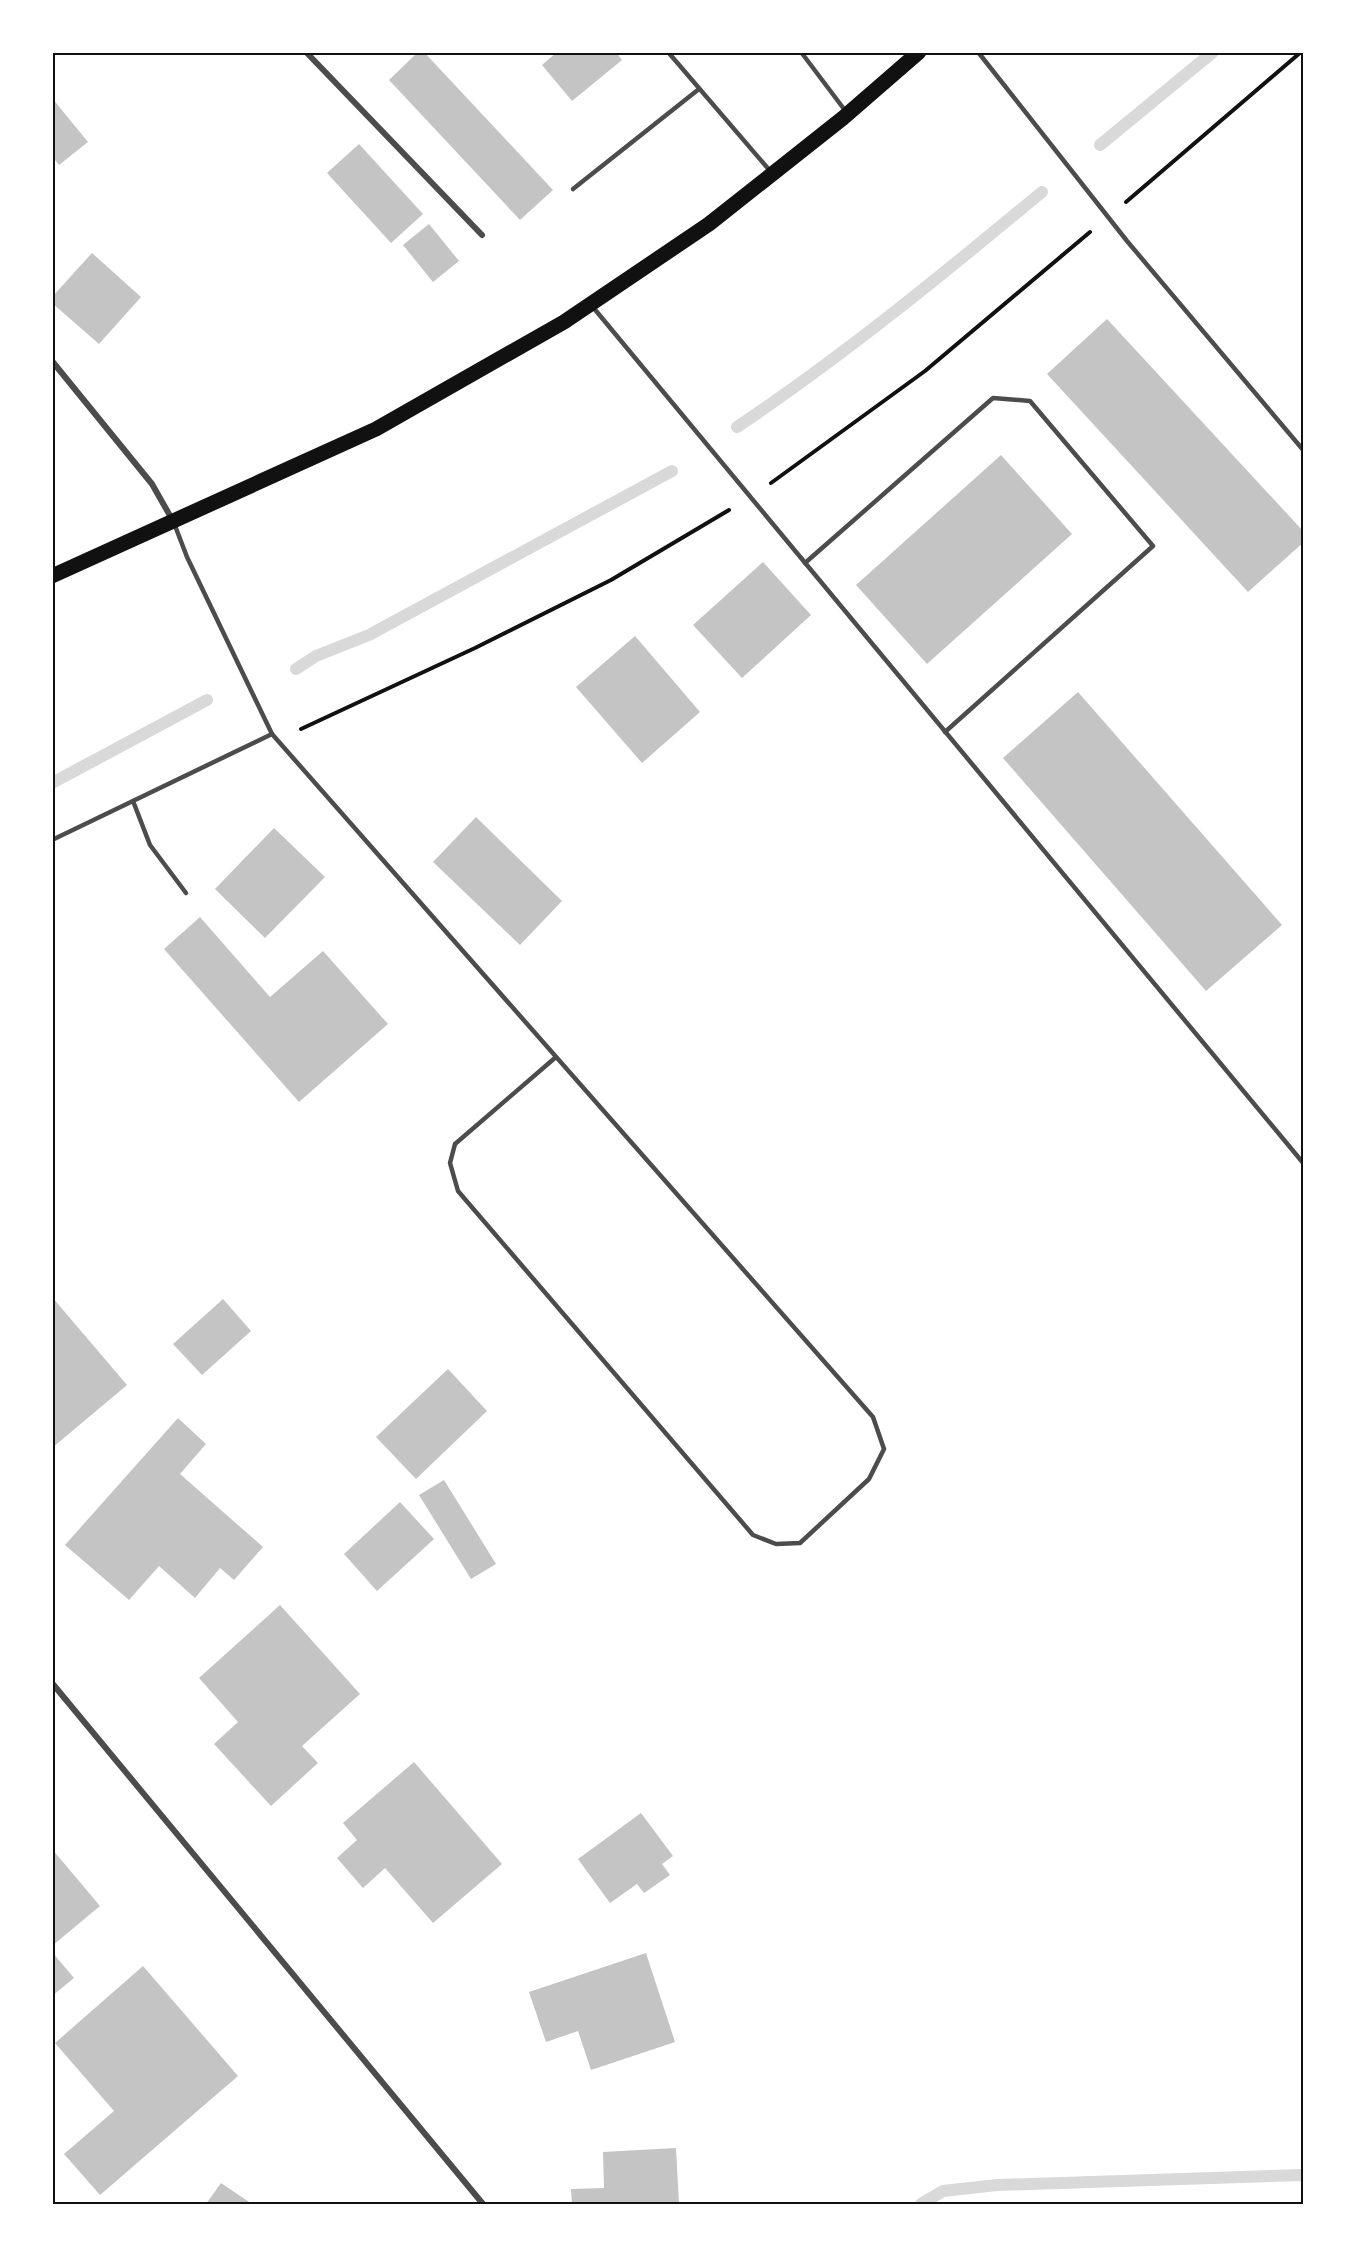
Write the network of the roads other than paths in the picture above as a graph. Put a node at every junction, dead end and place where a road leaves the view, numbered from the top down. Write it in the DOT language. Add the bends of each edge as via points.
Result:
graph roads {
  1 [pos="306,52"];
  2 [pos="668,52"];
  3 [pos="801,52"];
  4 [pos="919,52"];
  5 [pos="978,52"];
  6 [pos="699,89"];
  7 [pos="848,114"];
  8 [pos="773,174"];
  9 [pos="573,189"];
  10 [pos="482,235"];
  11 [pos="590,304"];
  12 [pos="52,361"];
  13 [pos="1304,452"];
  14 [pos="173,521"];
  15 [pos="805,563"];
  16 [pos="52,576"];
  17 [pos="945,732"];
  18 [pos="272,734"];
  19 [pos="133,801"];
  20 [pos="52,840"];
  21 [pos="186,893"];
  22 [pos="556,1057"];
  23 [pos="1304,1164"];
  24 [pos="52,1683"];
  25 [pos="483,2205"];
  1 -- 10 [label="street"];
  2 -- 6 [label="lane"];
  3 -- 7 [label="lane"];
  4 -- 7 [label="main road"];
  5 -- 13 [label="lane" via="1127,241"];
  6 -- 8 [label="lane"];
  6 -- 9 [label="lane"];
  7 -- 8 [label="main road"];
  8 -- 11 [label="main road" via="709,224"];
  11 -- 14 [label="main road" via="376,429"];
  11 -- 15 [label="lane"];
  12 -- 14 [label="street" via="152,484"];
  14 -- 16 [label="main road"];
  14 -- 18 [label="lane"];
  15 -- 17 [label="lane"];
  15 -- 17 [label="lane" via="993,398 1030,401 1153,546"];
  17 -- 23 [label="lane"];
  18 -- 19 [label="lane"];
  18 -- 22 [label="lane"];
  19 -- 20 [label="lane"];
  19 -- 21 [label="lane" via="150,845"];
  22 -- 22 [label="lane" via="455,1144 450,1163 458,1191 753,1535 776,1544 800,1543 869,1479 884,1449 873,1417"];
  24 -- 25 [label="street"];
}
